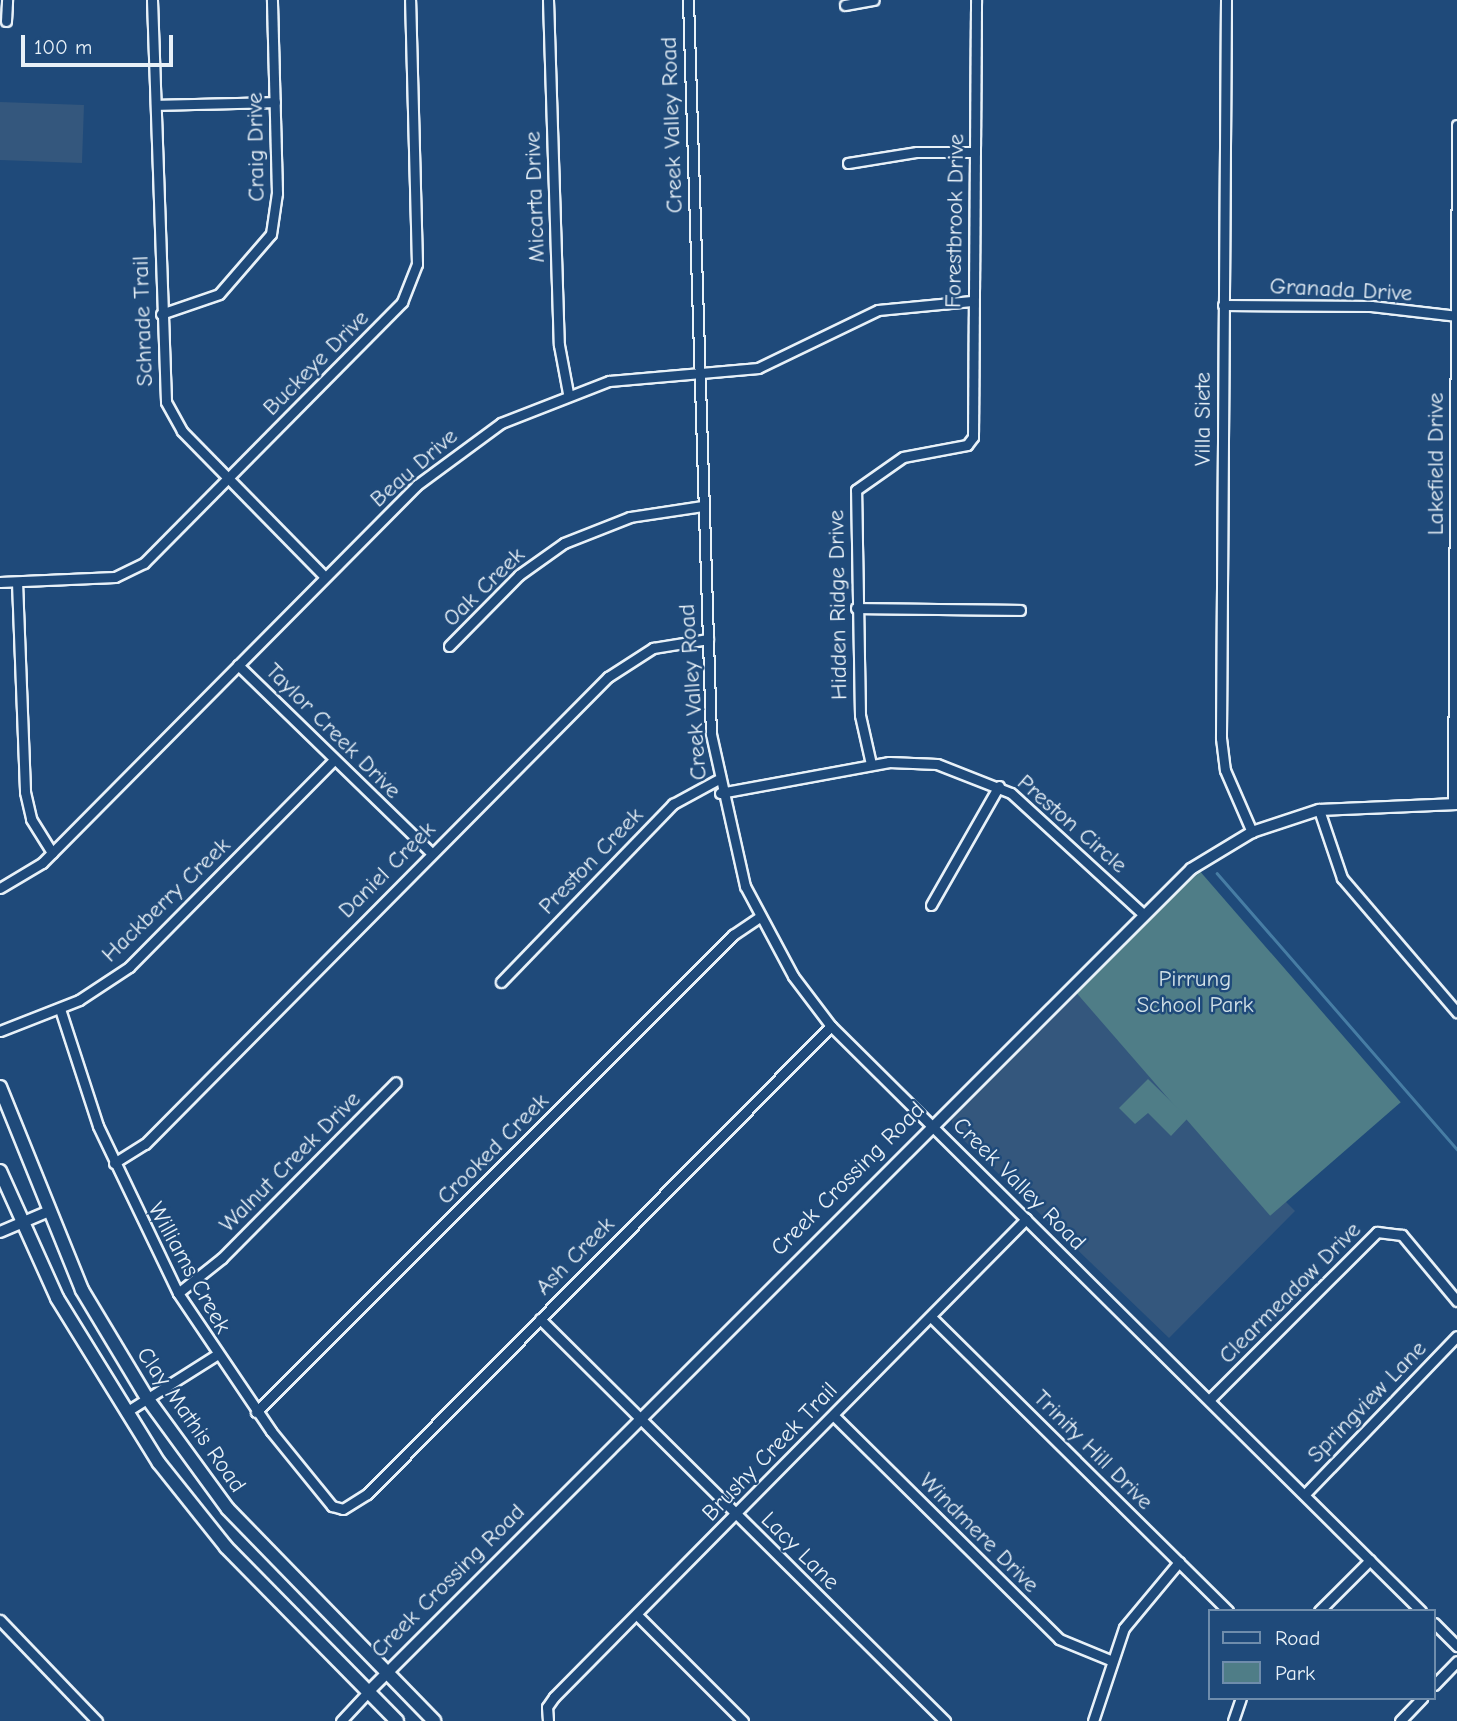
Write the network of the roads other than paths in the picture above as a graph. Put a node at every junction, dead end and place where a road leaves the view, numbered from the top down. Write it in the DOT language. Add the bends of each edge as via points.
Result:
graph roads {
  1 [pos="7,0"];
  2 [pos="152,0"];
  3 [pos="272,0"];
  4 [pos="410,0"];
  5 [pos="548,0"];
  6 [pos="688,0"];
  7 [pos="874,0"];
  8 [pos="976,0"];
  9 [pos="1226,0"];
  10 [pos="845,5"];
  11 [pos="2,21"];
  12 [pos="275,102"];
  13 [pos="156,105"];
  14 [pos="1457,125"];
  15 [pos="975,152"];
  16 [pos="848,163"];
  17 [pos="1457,163"];
  18 [pos="972,301"];
  19 [pos="1223,305"];
  20 [pos="161,314"];
  21 [pos="1457,316"];
  22 [pos="698,372"];
  23 [pos="568,393"];
  24 [pos="972,442"];
  25 [pos="1456,467"];
  26 [pos="227,480"];
  27 [pos="703,506"];
  28 [pos="325,577"];
  29 [pos="0,582"];
  30 [pos="16,582"];
  31 [pos="856,608"];
  32 [pos="1020,610"];
  33 [pos="1456,630"];
  34 [pos="708,639"];
  35 [pos="449,646"];
  36 [pos="238,665"];
  37 [pos="334,760"];
  38 [pos="871,764"];
  39 [pos="717,780"];
  40 [pos="999,786"];
  41 [pos="720,793"];
  42 [pos="1455,804"];
  43 [pos="1319,810"];
  44 [pos="1252,832"];
  45 [pos="52,853"];
  46 [pos="430,853"];
  47 [pos="0,888"];
  48 [pos="931,905"];
  49 [pos="1144,915"];
  50 [pos="760,917"];
  51 [pos="501,982"];
  52 [pos="60,1009"];
  53 [pos="1457,1012"];
  54 [pos="831,1026"];
  55 [pos="0,1031"];
  56 [pos="396,1082"];
  57 [pos="0,1087"];
  58 [pos="932,1123"];
  59 [pos="114,1163"];
  60 [pos="0,1171"];
  61 [pos="47,1212"];
  62 [pos="1026,1219"];
  63 [pos="20,1224"];
  64 [pos="0,1232"];
  65 [pos="178,1293"];
  66 [pos="1457,1301"];
  67 [pos="931,1317"];
  68 [pos="540,1319"];
  69 [pos="1457,1336"];
  70 [pos="216,1355"];
  71 [pos="147,1398"];
  72 [pos="1209,1400"];
  73 [pos="126,1412"];
  74 [pos="256,1412"];
  75 [pos="833,1415"];
  76 [pos="640,1419"];
  77 [pos="1305,1494"];
  78 [pos="343,1509"];
  79 [pos="736,1514"];
  80 [pos="1370,1560"];
  81 [pos="1179,1562"];
  82 [pos="1226,1609"];
  83 [pos="1321,1609"];
  84 [pos="1419,1609"];
  85 [pos="637,1615"];
  86 [pos="0,1620"];
  87 [pos="1436,1625"];
  88 [pos="1457,1646"];
  89 [pos="1110,1660"];
  90 [pos="1457,1661"];
  91 [pos="386,1673"];
  92 [pos="1436,1683"];
  93 [pos="368,1692"];
  94 [pos="1240,1700"];
  95 [pos="1420,1700"];
  96 [pos="547,1717"];
  97 [pos="97,1721"];
  98 [pos="341,1721"];
  99 [pos="397,1721"];
  100 [pos="434,1721"];
  101 [pos="743,1721"];
  102 [pos="945,1721"];
  103 [pos="1093,1721"];
  104 [pos="1233,1721"];
  105 [pos="1400,1721"];
  1 -- 11 [label="street"];
  2 -- 13 [label="street, Schrade Trail"];
  3 -- 12 [label="street, Craig Drive"];
  4 -- 26 [label="street, Buckeye Drive" via="413,284 394,312"];
  5 -- 23 [label="street, Micarta Drive" via="559,345"];
  6 -- 22 [label="street, Creek Valley Road"];
  7 -- 10 [label="street"];
  8 -- 15 [label="street, Forestbrook Drive"];
  9 -- 19 [label="street, Villa Siete"];
  12 -- 13 [label="street"];
  12 -- 20 [label="street, Craig Drive" via="278,193 271,234 219,293 199,306"];
  13 -- 20 [label="street, Schrade Trail"];
  14 -- 17 [label="street, Lakefield Drive"];
  15 -- 16 [label="street" via="917,152"];
  15 -- 18 [label="street, Forestbrook Drive"];
  17 -- 21 [label="street, Lakefield Drive"];
  18 -- 22 [label="street, Beau Drive" via="878,310 770,364"];
  18 -- 24 [label="street, Forestbrook Drive"];
  19 -- 21 [label="street, Granada Drive" via="1371,306"];
  19 -- 44 [label="street, Villa Siete" via="1221,738 1225,769"];
  20 -- 26 [label="street, Schrade Trail" via="169,412"];
  21 -- 25 [label="street, Lakefield Drive"];
  22 -- 23 [label="street, Beau Drive" via="626,377"];
  22 -- 27 [label="street, Creek Valley Road"];
  23 -- 28 [label="street, Beau Drive" via="518,413 457,452"];
  24 -- 31 [label="street, Hidden Ridge Drive" via="903,457 859,486"];
  25 -- 33 [label="street, Lakefield Drive"];
  26 -- 28 [label="street, Schrade Trail"];
  26 -- 30 [label="street, Buckeye Drive" via="133,569 115,577"];
  27 -- 34 [label="street, Creek Valley Road"];
  27 -- 35 [label="street, Oak Creek" via="629,517 564,543 519,575"];
  28 -- 36 [label="street, Beau Drive"];
  29 -- 30 [label="street, Buckeye Drive"];
  30 -- 45 [label="street" via="25,792 31,819"];
  31 -- 32 [label="street"];
  31 -- 38 [label="street, Hidden Ridge Drive" via="861,728"];
  33 -- 42 [label="street, Lakefield Drive"];
  34 -- 39 [label="street, Creek Valley Road"];
  34 -- 46 [label="street, Daniel Creek" via="653,648 618,668"];
  36 -- 37 [label="street, Taylor Creek Drive"];
  36 -- 45 [label="street, Beau Drive"];
  37 -- 46 [label="street, Taylor Creek Drive"];
  37 -- 52 [label="street, Hackberry Creek" via="129,967"];
  38 -- 40 [label="street, Preston Circle" via="937,764"];
  38 -- 41 [label="street, Preston Circle"];
  39 -- 41 [label="street, Creek Valley Road"];
  39 -- 51 [label="street, Preston Creek" via="673,804"];
  40 -- 48 [label="street"];
  40 -- 49 [label="street, Preston Circle"];
  41 -- 50 [label="street, Creek Valley Road" via="739,870"];
  42 -- 43 [label="street, Creek Crossing Road"];
  43 -- 44 [label="street, Creek Crossing Road"];
  43 -- 53 [label="street" via="1342,878"];
  44 -- 49 [label="street, Creek Crossing Road" via="1191,869"];
  45 -- 47 [label="street, Beau Drive"];
  46 -- 59 [label="street, Daniel Creek" via="145,1144"];
  49 -- 58 [label="street, Creek Crossing Road"];
  50 -- 54 [label="street, Creek Valley Road"];
  50 -- 74 [label="street, Crooked Creek" via="723,945"];
  52 -- 55 [label="street, Hackberry Creek"];
  52 -- 59 [label="street, Williams Creek"];
  54 -- 58 [label="street, Creek Valley Road"];
  54 -- 68 [label="street, Ash Creek"];
  56 -- 65 [label="street, Walnut Creek Drive" via="222,1258"];
  57 -- 61 [label="main road, Clay Mathis Road"];
  58 -- 62 [label="street, Creek Valley Road"];
  58 -- 76 [label="street, Creek Crossing Road"];
  59 -- 65 [label="street, Williams Creek"];
  60 -- 63 [label="main road, Clay Mathis Road"];
  61 -- 63 [label="street"];
  61 -- 71 [label="main road, Clay Mathis Road" via="82,1290"];
  62 -- 67 [label="street, Brushy Creek Trail"];
  62 -- 72 [label="street, Creek Valley Road"];
  63 -- 64 [label="street"];
  63 -- 73 [label="main road, Clay Mathis Road"];
  65 -- 70 [label="street, Williams Creek"];
  66 -- 72 [label="street, Clearmeadow Drive" via="1402,1235 1377,1232"];
  67 -- 75 [label="street, Brushy Creek Trail"];
  67 -- 81 [label="street, Trinity Hill Drive"];
  68 -- 76 [label="street, Lacy Lane"];
  68 -- 78 [label="street, Ash Creek" via="367,1494"];
  69 -- 77 [label="street, Springview Lane"];
  70 -- 71 [label="street"];
  70 -- 74 [label="street, Williams Creek"];
  71 -- 73 [label="street"];
  71 -- 91 [label="main road, Clay Mathis Road" via="228,1509"];
  72 -- 77 [label="street, Creek Valley Road"];
  73 -- 93 [label="main road, Clay Mathis Road" via="226,1547"];
  74 -- 78 [label="street, Williams Creek" via="332,1506"];
  75 -- 79 [label="street, Brushy Creek Trail"];
  75 -- 89 [label="street, Windmere Drive" via="1059,1639"];
  76 -- 79 [label="street, Lacy Lane"];
  76 -- 91 [label="street, Creek Crossing Road"];
  77 -- 80 [label="street, Creek Valley Road"];
  79 -- 85 [label="street, Brushy Creek Trail"];
  79 -- 102 [label="street, Lacy Lane"];
  80 -- 83 [label="street"];
  80 -- 84 [label="street, Creek Valley Road"];
  81 -- 82 [label="street, Trinity Hill Drive"];
  81 -- 89 [label="street" via="1141,1605"];
  85 -- 96 [label="street, Brushy Creek Trail" via="554,1697"];
  85 -- 101 [label="street"];
  86 -- 97 [label="street"];
  87 -- 88 [label="street"];
  89 -- 103 [label="street"];
  90 -- 92 [label="street"];
  91 -- 93 [label="street, Creek Crossing Road"];
  91 -- 100 [label="main road, Clay Mathis Road"];
  93 -- 98 [label="street, Creek Crossing Road"];
  93 -- 99 [label="main road, Clay Mathis Road"];
  94 -- 104 [label="street"];
  95 -- 105 [label="street"];
}
